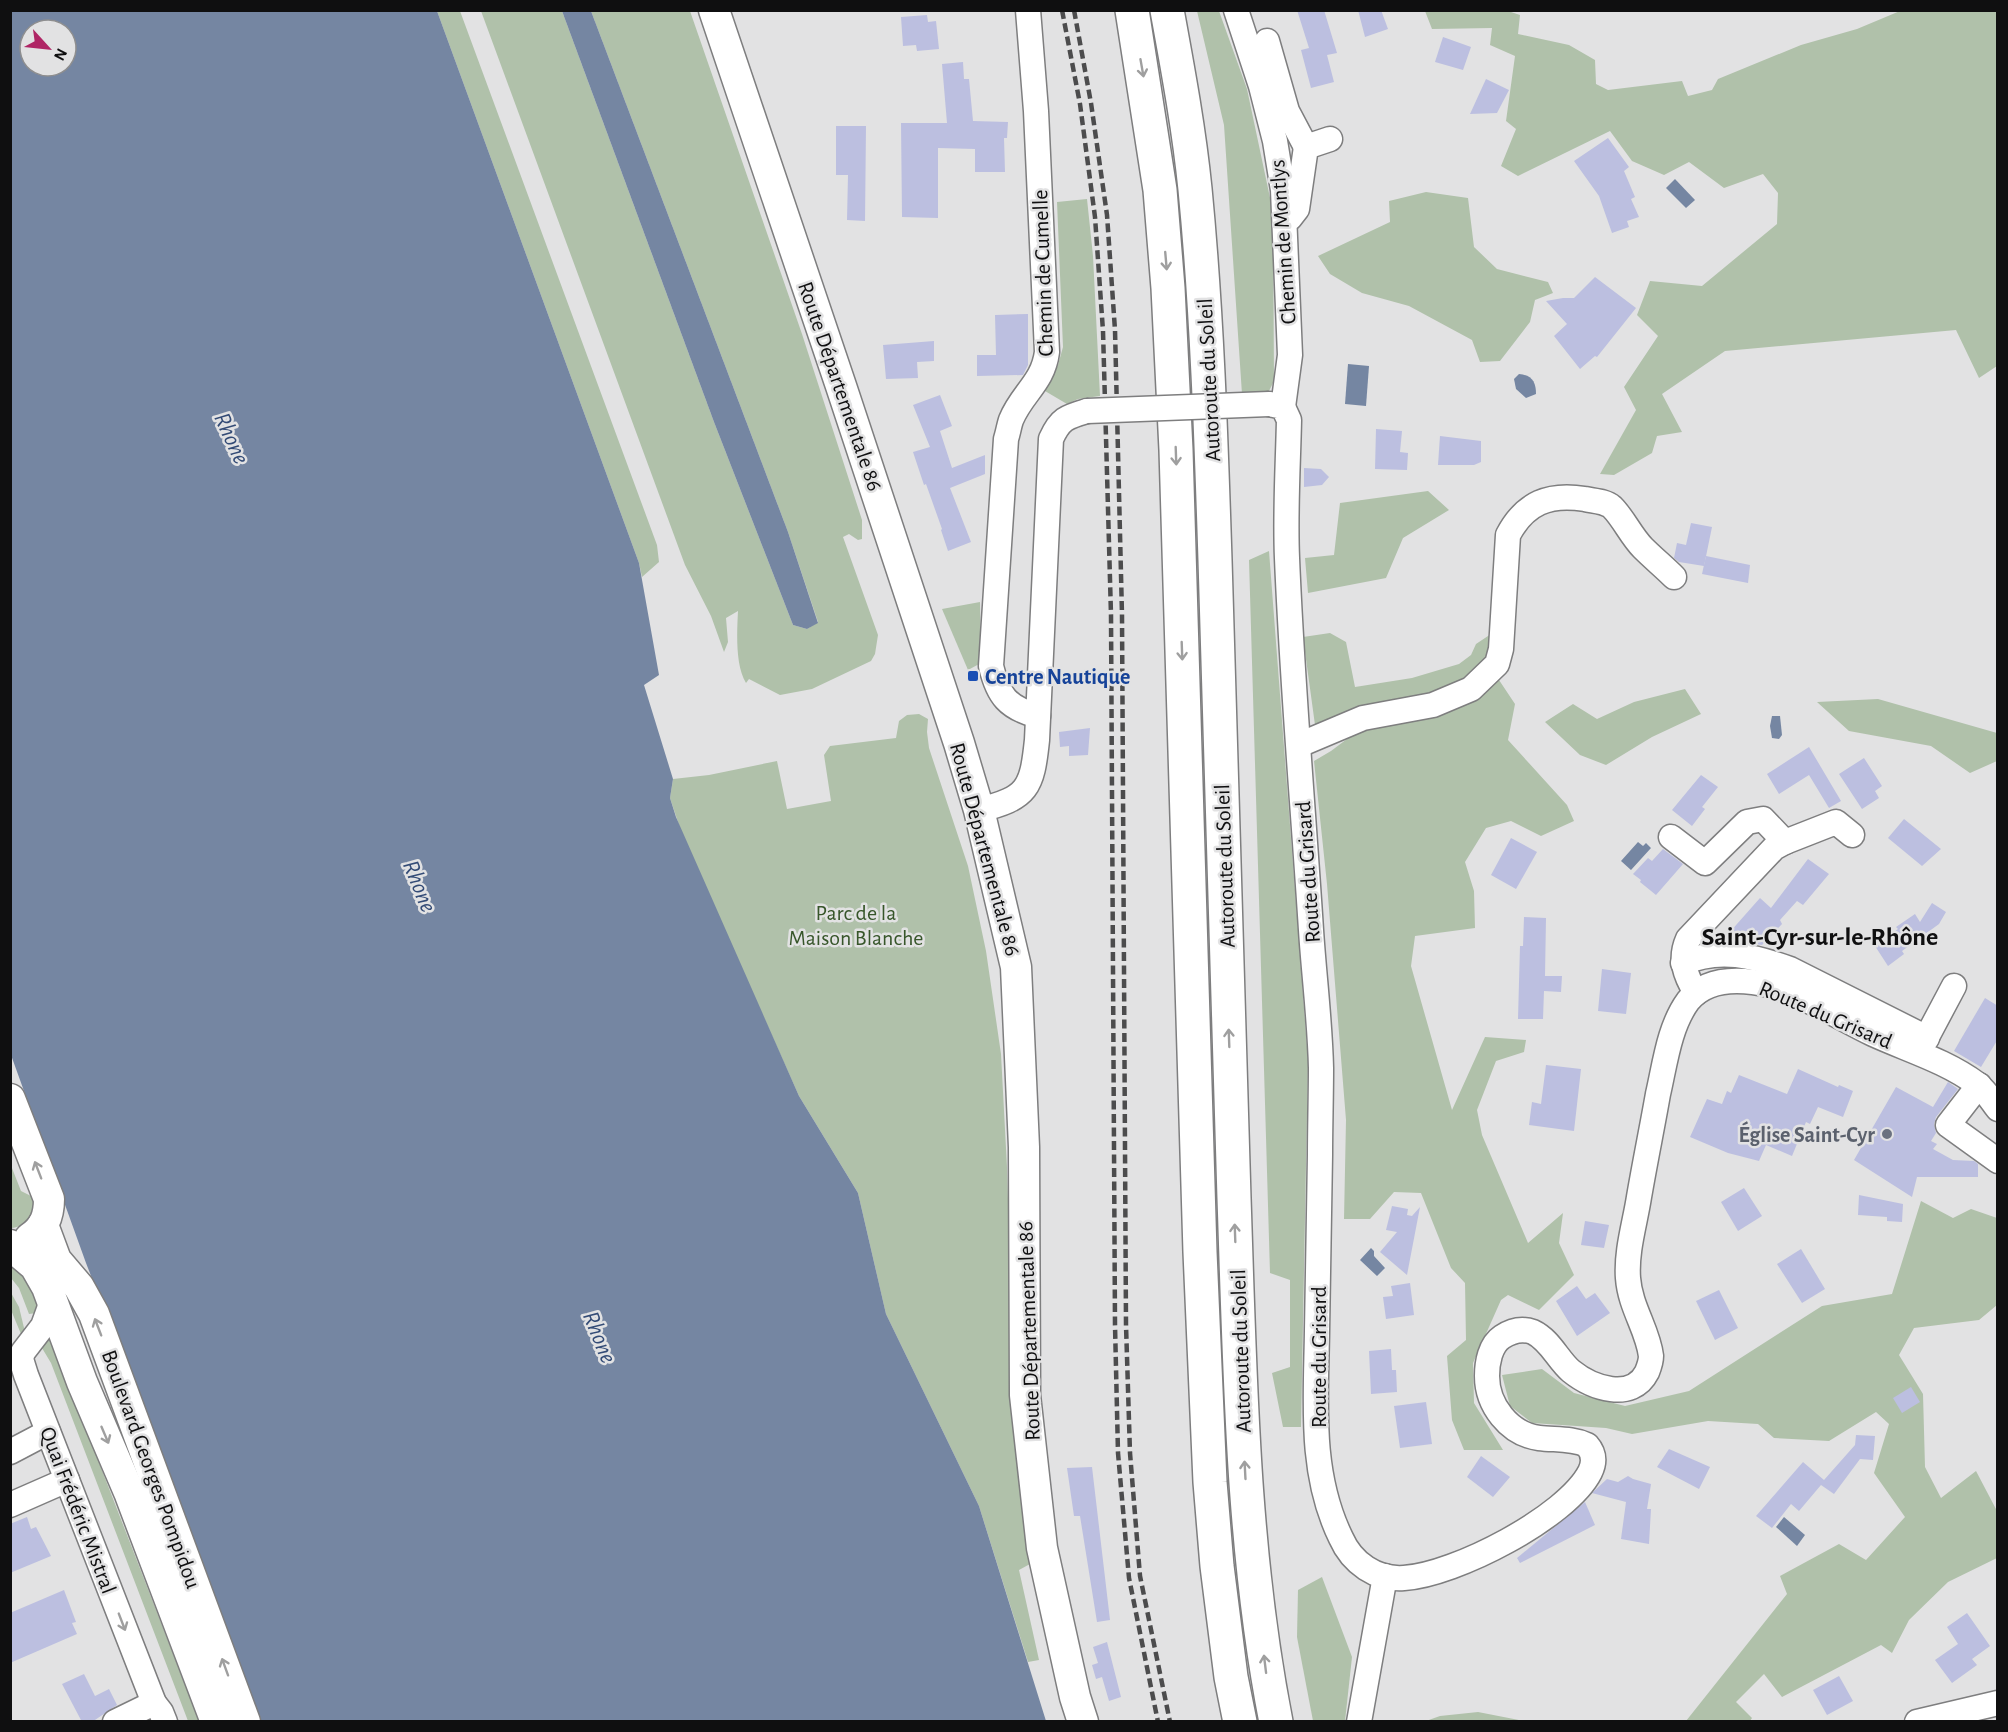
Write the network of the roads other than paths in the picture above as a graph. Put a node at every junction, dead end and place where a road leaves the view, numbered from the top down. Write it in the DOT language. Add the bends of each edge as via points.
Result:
graph roads {
  1 [pos="714,10"];
  2 [pos="1028,10"];
  3 [pos="1132,10"];
  4 [pos="1167,10"];
  5 [pos="1236,10"];
  6 [pos="1267,41"];
  7 [pos="1330,138"];
  8 [pos="1306,147"];
  9 [pos="1284,225"];
  10 [pos="1276,405"];
  11 [pos="1674,577"];
  12 [pos="1038,716"];
  13 [pos="1299,745"];
  14 [pos="979,810"];
  15 [pos="1852,835"];
  16 [pos="1671,837"];
  17 [pos="1785,842"];
  18 [pos="1683,963"];
  19 [pos="1954,986"];
  20 [pos="1696,993"];
  21 [pos="1922,1046"];
  22 [pos="1979,1085"];
  23 [pos="10,1099"];
  24 [pos="1998,1109"];
  25 [pos="1998,1161"];
  26 [pos="43,1226"];
  27 [pos="10,1245"];
  28 [pos="52,1301"];
  29 [pos="48,1432"];
  30 [pos="10,1452"];
  31 [pos="67,1480"];
  32 [pos="10,1505"];
  33 [pos="1385,1576"];
  34 [pos="1998,1703"];
  35 [pos="160,1712"];
  36 [pos="115,1722"];
  37 [pos="216,1722"];
  38 [pos="245,1722"];
  39 [pos="1083,1722"];
  40 [pos="1240,1722"];
  41 [pos="1276,1722"];
  42 [pos="1359,1722"];
  43 [pos="1917,1722"];
  1 -- 14 [label="main road, Route Départementale 86" via="853,420"];
  2 -- 12 [label="street, Chemin de Cumelle" via="1047,352 1045,366 1019,405 1006,439 991,666 998,688 1012,707"];
  3 -- 40 [label="highway, Autoroute du Soleil, one-way" via="1160,190 1168,288 1209,1470 1217,1566"];
  41 -- 4 [label="highway, Autoroute du Soleil, one-way" via="1266,1674 1245,1476 1204,291 1185,106"];
  5 -- 9 [label="street, Chemin de Montlys" via="1275,141"];
  6 -- 8 [label="street" via="1287,111"];
  7 -- 8 [label="street"];
  8 -- 9 [label="street" via="1297,209"];
  9 -- 10 [label="street, Chemin de Montlys" via="1290,355"];
  10 -- 12 [label="street, bridge" via="1087,411 1067,417 1057,425 1051,439"];
  10 -- 13 [label="street, Route du Grisard" via="1289,420 1287,554"];
  11 -- 13 [label="street" via="1642,548 1610,506 1571,497 1529,507 1508,535 1497,664 1471,689 1433,705 1363,718"];
  12 -- 14 [label="street" via="1034,764 1027,786 1016,798"];
  13 -- 33 [label="street, Route du Grisard" via="1321,1067 1318,1465 1324,1497 1344,1546 1371,1572"];
  14 -- 39 [label="main road, Route Départementale 86" via="1016,967 1024,1147 1025,1395 1042,1548"];
  15 -- 17 [label="street" via="1836,822"];
  16 -- 17 [label="street" via="1705,863 1747,822 1763,819"];
  17 -- 18 [label="street" via="1774,848 1688,939"];
  18 -- 20 [label="street"];
  18 -- 21 [label="street" via="1721,953 1768,960"];
  19 -- 21 [label="street"];
  20 -- 21 [label="street, Route du Grisard" via="1730,980 1774,986"];
  20 -- 33 [label="street, Route du Grisard" via="1678,1018 1670,1042 1629,1254 1629,1293 1649,1347 1651,1360 1647,1371 1634,1386 1622,1391 1608,1389 1570,1370 1532,1332 1511,1332 1498,1340 1490,1353 1487,1375 1489,1397 1501,1416 1516,1429 1535,1437 1587,1445 1593,1466 1573,1494 1495,1547 1441,1570 1404,1578"];
  21 -- 22 [label="street, Route du Grisard"];
  22 -- 24 [label="street, Route du Grisard"];
  22 -- 25 [label="street" via="1948,1125"];
  26 -- 23 [label="main road, one-way" via="49,1213 49,1199"];
  26 -- 27 [label="main road, Boulevard Georges Pompidou" via="26,1240"];
  38 -- 26 [label="main road, Boulevard Georges Pompidou, one-way" via="94,1314 80,1287 56,1260"];
  27 -- 28 [label="main road, Boulevard Georges Pompidou" via="35,1266"];
  28 -- 29 [label="street, Quai Frédéric Mistral" via="43,1326 22,1352 21,1359"];
  28 -- 37 [label="main road, Boulevard Georges Pompidou, one-way"];
  29 -- 30 [label="street"];
  29 -- 31 [label="street, Quai Frédéric Mistral"];
  31 -- 32 [label="street"];
  31 -- 35 [label="street, Quai Frédéric Mistral, one-way"];
  33 -- 42 [label="street"];
  34 -- 43 [label="street"];
  35 -- 36 [label="street"];
}
